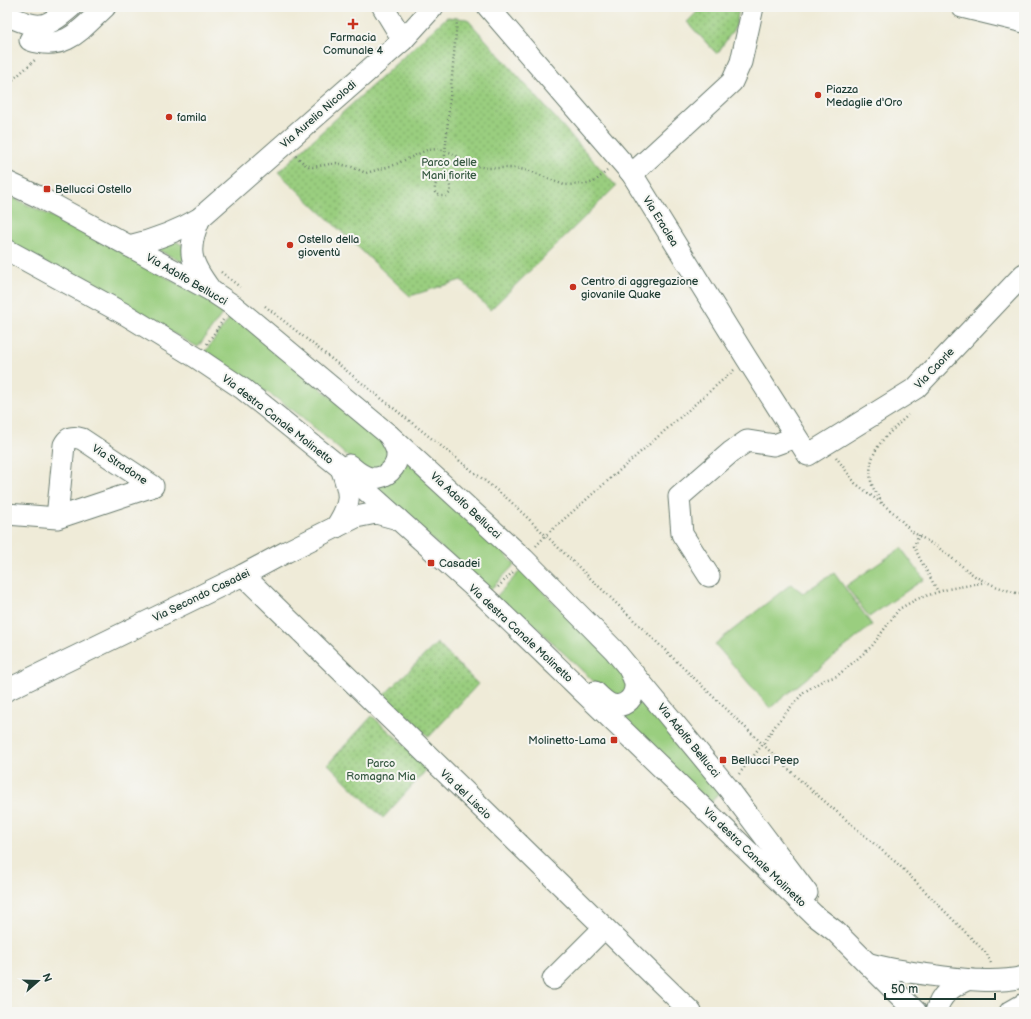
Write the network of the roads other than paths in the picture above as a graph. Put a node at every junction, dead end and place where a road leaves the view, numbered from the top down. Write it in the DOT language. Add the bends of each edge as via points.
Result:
graph roads {
  1 [pos="71,7"];
  2 [pos="105,7"];
  3 [pos="383,7"];
  4 [pos="433,7"];
  5 [pos="488,7"];
  6 [pos="753,7"];
  7 [pos="962,7"];
  8 [pos="8,15"];
  9 [pos="1024,22"];
  10 [pos="403,40"];
  11 [pos="626,167"];
  12 [pos="7,182"];
  13 [pos="200,218"];
  14 [pos="129,246"];
  15 [pos="7,250"];
  16 [pos="1024,274"];
  17 [pos="210,290"];
  18 [pos="243,389"];
  19 [pos="389,435"];
  20 [pos="796,437"];
  21 [pos="808,455"];
  22 [pos="341,468"];
  23 [pos="7,514"];
  24 [pos="57,518"];
  25 [pos="399,519"];
  26 [pos="336,527"];
  27 [pos="242,575"];
  28 [pos="708,576"];
  29 [pos="529,639"];
  30 [pos="623,659"];
  31 [pos="7,690"];
  32 [pos="604,928"];
  33 [pos="835,931"];
  34 [pos="866,963"];
  35 [pos="1024,977"];
  36 [pos="553,979"];
  37 [pos="967,980"];
  38 [pos="1024,1004"];
  39 [pos="691,1012"];
  40 [pos="916,1012"];
  41 [pos="936,1012"];
  42 [pos="1010,1012"];
  1 -- 8 [label="street" via="46,25 33,25"];
  2 -- 8 [label="street" via="69,38 60,43 41,44 36,47"];
  3 -- 10 [label="street"];
  4 -- 10 [label="street, Via Aurelio Nicolodi"];
  5 -- 11 [label="street, Via Eraclea"];
  6 -- 11 [label="street" via="741,62 732,82"];
  7 -- 9 [label="street"];
  10 -- 13 [label="street, Via Aurelio Nicolodi"];
  11 -- 20 [label="street, Via Eraclea"];
  12 -- 14 [label="street, Via Adolfo Bellucci"];
  13 -- 14 [label="street, Via Aurelio Nicolodi" via="171,234"];
  13 -- 17 [label="street, Via Aurelio Nicolodi" via="192,240 192,260 198,274"];
  14 -- 17 [label="street, Via Adolfo Bellucci"];
  15 -- 18 [label="street, Via destra Canale Molinetto" via="128,316"];
  16 -- 21 [label="street, Via Caorle" via="916,388"];
  17 -- 19 [label="street, Via Adolfo Bellucci" via="239,298"];
  18 -- 19 [label="street" via="270,404 370,478 384,476 394,468 396,447"];
  18 -- 22 [label="street, Via destra Canale Molinetto"];
  19 -- 30 [label="street, Via Adolfo Bellucci" via="524,559"];
  20 -- 21 [label="street, Via Eraclea"];
  20 -- 28 [label="street" via="774,445 747,441 678,497 682,534"];
  22 -- 25 [label="street, Via destra Canale Molinetto"];
  22 -- 26 [label="street" via="348,488 348,504"];
  23 -- 24 [label="street, Via Stradone"];
  24 -- 24 [label="street, Via Stradone" via="124,496 153,486 82,439 70,437 64,445"];
  25 -- 26 [label="street, Via Secondo Casadei" via="369,514"];
  25 -- 29 [label="street, Via destra Canale Molinetto"];
  26 -- 27 [label="street, Via Secondo Casadei"];
  27 -- 31 [label="street, Via Secondo Casadei"];
  27 -- 32 [label="street, Via del Liscio"];
  29 -- 30 [label="street" via="609,704 626,703 635,691 635,682"];
  29 -- 33 [label="street, Via destra Canale Molinetto" via="814,915"];
  30 -- 33 [label="street, Via Adolfo Bellucci" via="728,788"];
  32 -- 36 [label="street"];
  32 -- 39 [label="street, Via del Liscio"];
  33 -- 34 [label="street, Via destra Canale Molinetto"];
  34 -- 37 [label="street" via="893,970"];
  34 -- 40 [label="street, Via destra Canale Molinetto"];
  35 -- 37 [label="street" via="1012,980"];
  37 -- 41 [label="street" via="952,987 941,998"];
  38 -- 42 [label="street"];
}
